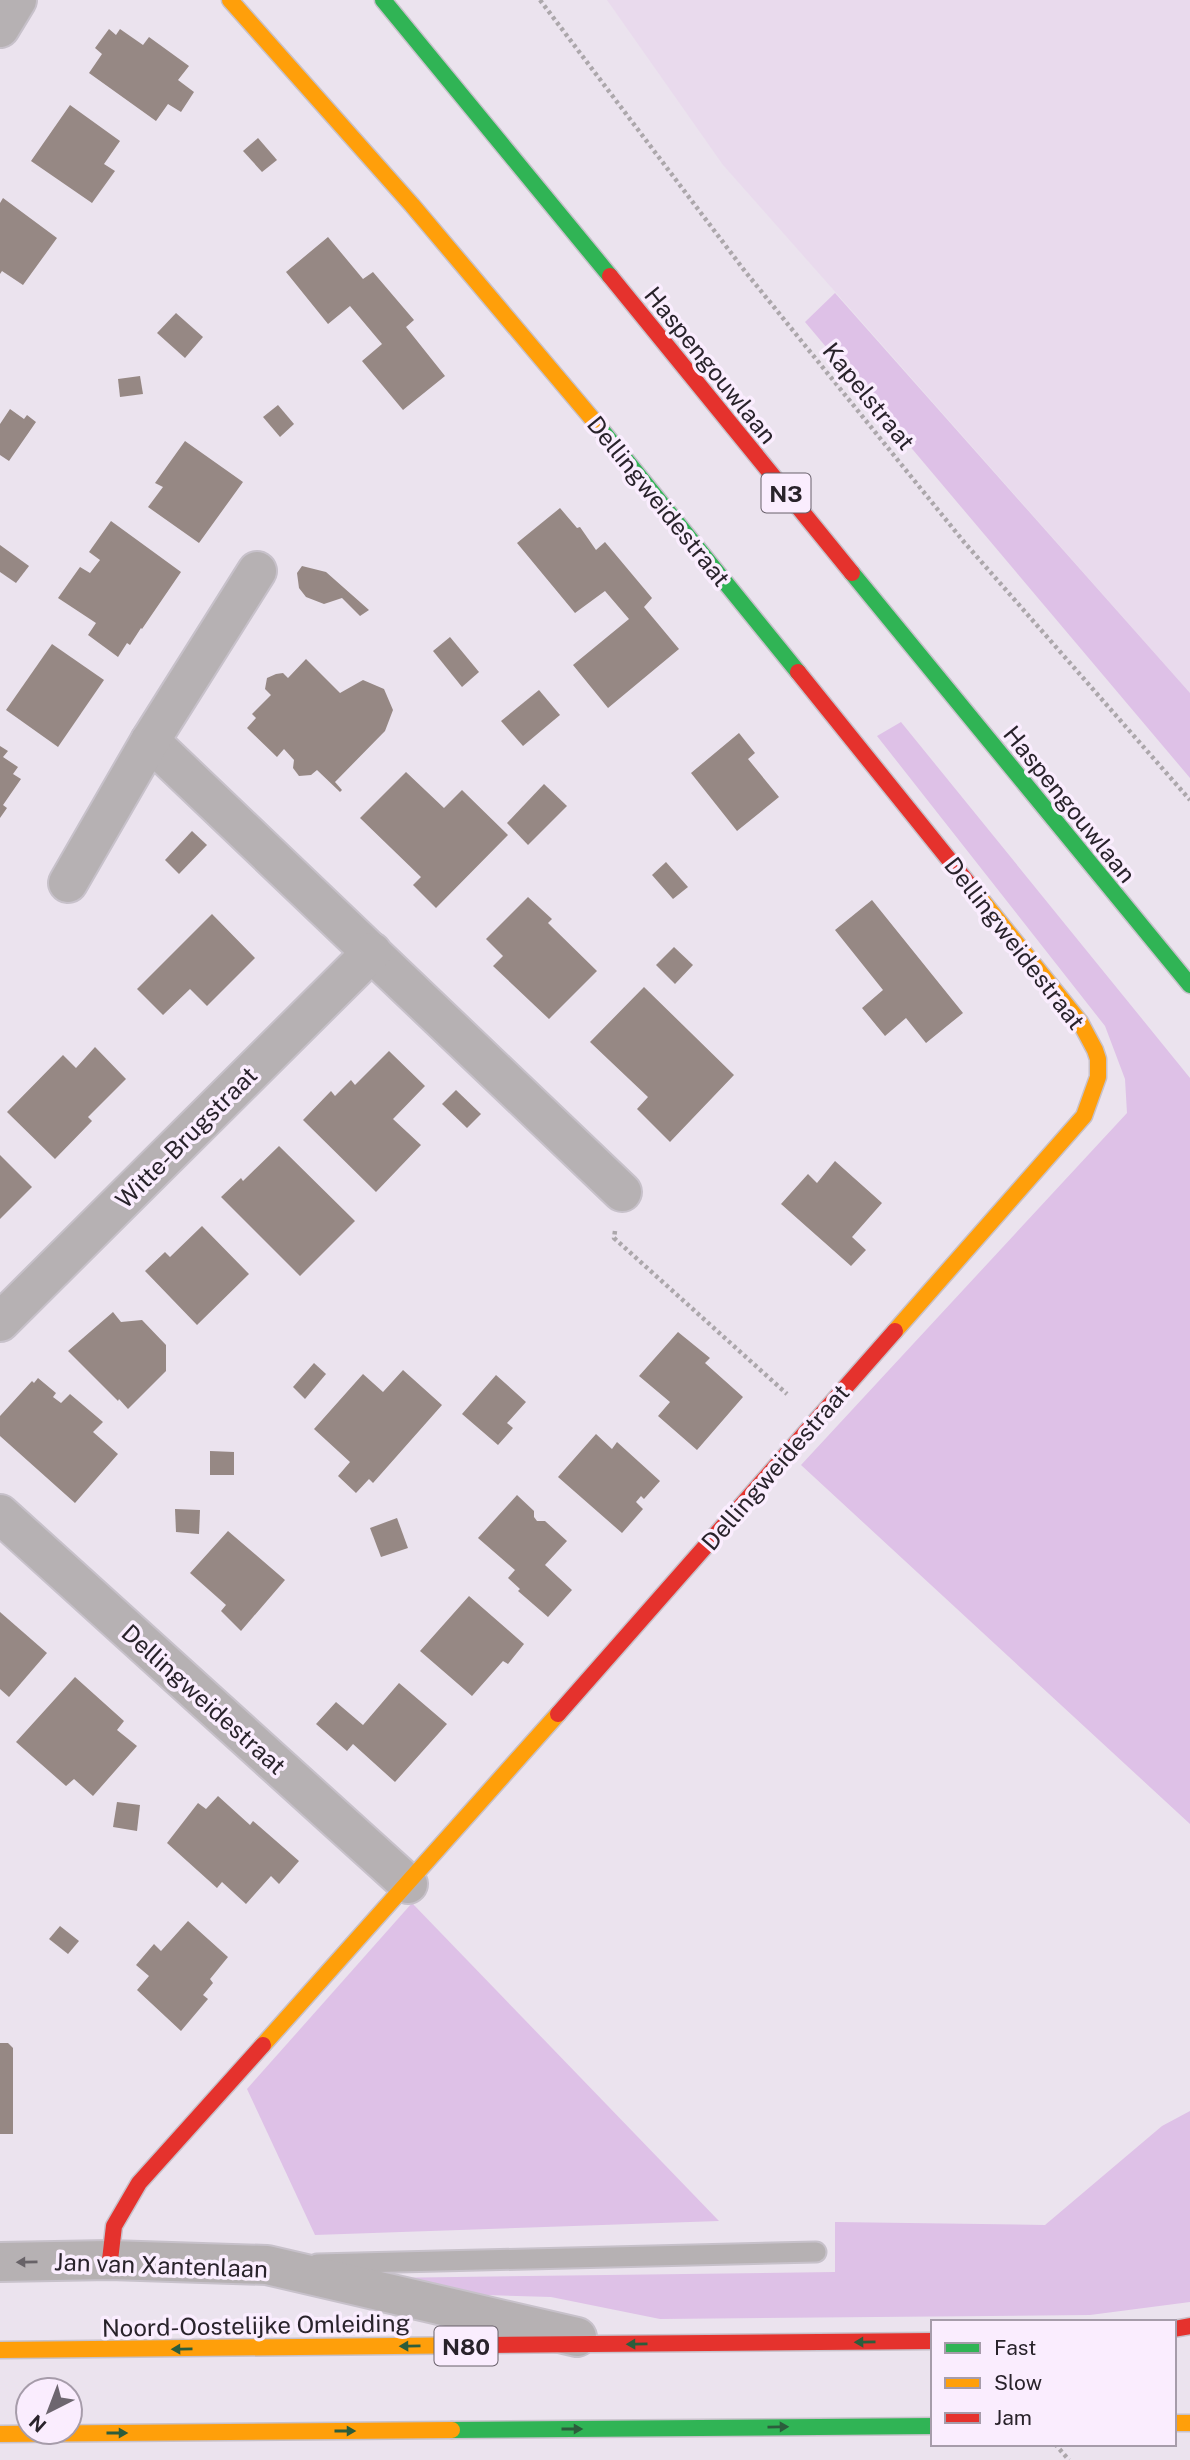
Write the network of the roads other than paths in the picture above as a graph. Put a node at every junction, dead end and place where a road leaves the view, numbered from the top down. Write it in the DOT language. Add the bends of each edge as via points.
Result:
graph roads {
  1 [pos="17,0"];
  2 [pos="230,0"];
  3 [pos="383,0"];
  4 [pos="0,28"];
  5 [pos="257,571"];
  6 [pos="150,741"];
  7 [pos="68,883"];
  8 [pos="372,952"];
  9 [pos="1190,985"];
  10 [pos="622,1192"];
  11 [pos="0,1322"];
  12 [pos="0,1514"];
  13 [pos="408,1884"];
  14 [pos="816,2252"];
  15 [pos="110,2260"];
  16 [pos="0,2262"];
  17 [pos="267,2265"];
  18 [pos="931,2341"];
  19 [pos="608,2344"];
  20 [pos="0,2350"];
  21 [pos="931,2426"];
  22 [pos="0,2434"];
  1 -- 4 [label="street"];
  2 -- 13 [label="main road, Dellingweidestraat" via="412,205 626,459 1080,1022 1098,1054 1100,1074 1084,1116"];
  3 -- 9 [label="main road, Haspengouwlaan / N3"];
  5 -- 6 [label="street"];
  6 -- 7 [label="street"];
  6 -- 8 [label="street"];
  8 -- 10 [label="street"];
  8 -- 11 [label="street, Witte-Brugstraat"];
  12 -- 13 [label="street, Dellingweidestraat"];
  13 -- 15 [label="main road, Dellingweidestraat" via="139,2183 114,2225"];
  14 -- 17 [label="lane"];
  15 -- 16 [label="street, Jan van Xantenlaan, one-way"];
  15 -- 17 [label="street, Jan van Xantenlaan"];
  17 -- 19 [label="street, Jan van Xantenlaan"];
  18 -- 19 [label="main road, Noord-Oostelijke Omleiding / N80, one-way"];
  19 -- 20 [label="main road, Noord-Oostelijke Omleiding / N80, one-way"];
  22 -- 21 [label="main road, one-way"];
}
